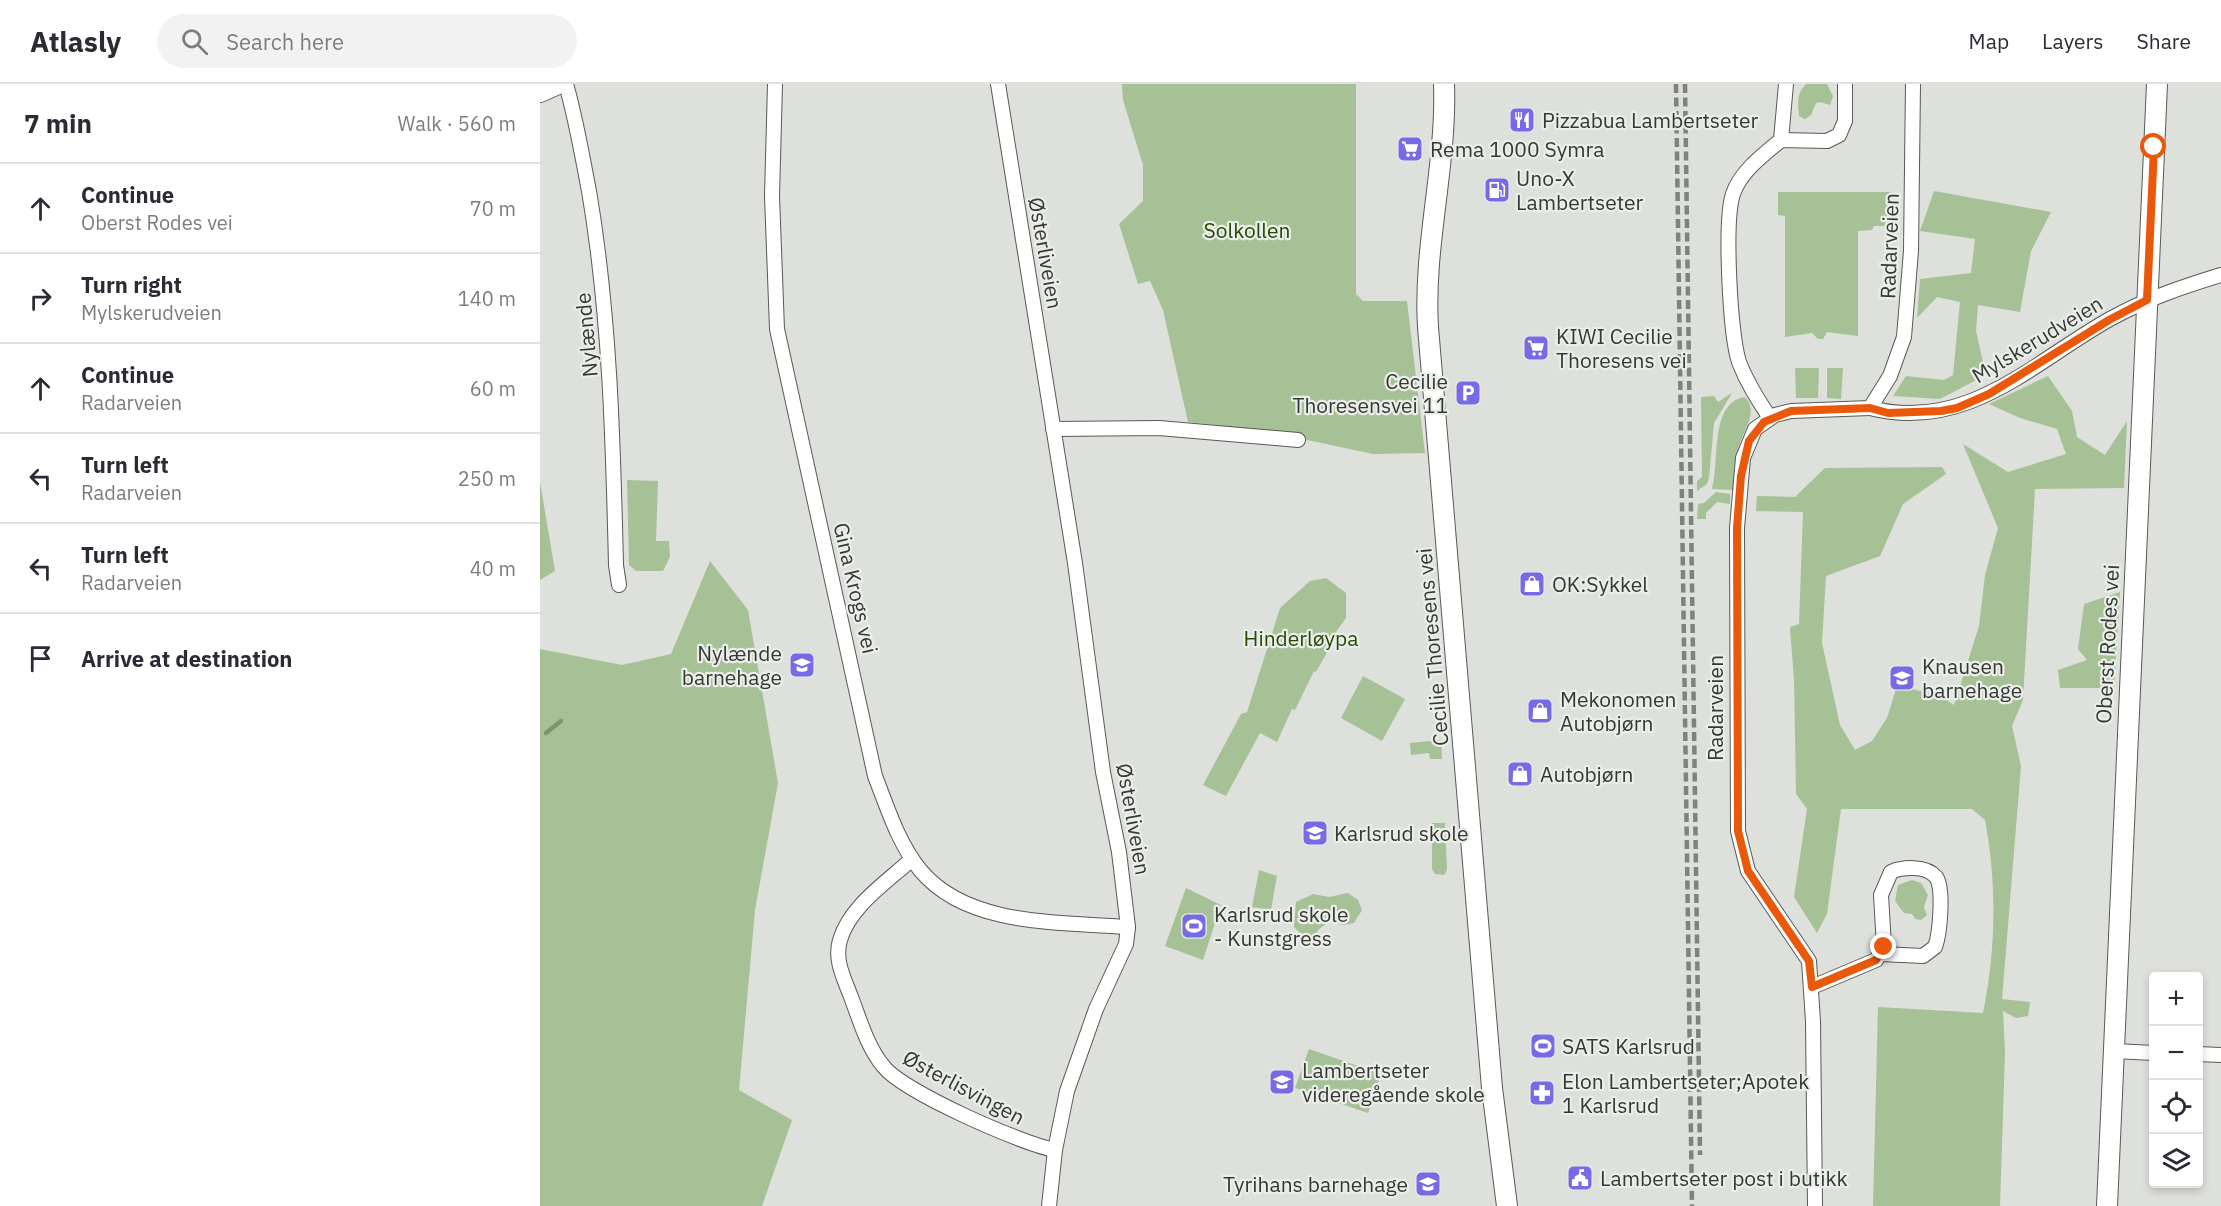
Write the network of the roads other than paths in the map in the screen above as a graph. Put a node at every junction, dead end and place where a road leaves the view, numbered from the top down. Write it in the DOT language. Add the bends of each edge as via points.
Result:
graph roads {
  1 [pos="774,84"];
  2 [pos="998,84"];
  3 [pos="1444,84"];
  4 [pos="1786,84"];
  5 [pos="1845,84"];
  6 [pos="1913,84"];
  7 [pos="2157,84"];
  8 [pos="552,86"];
  9 [pos="1780,140"];
  10 [pos="2221,275"];
  11 [pos="2147,300"];
  12 [pos="1870,408"];
  13 [pos="1770,418"];
  14 [pos="1053,429"];
  15 [pos="1298,440"];
  16 [pos="619,585"];
  17 [pos="912,859"];
  18 [pos="1128,927"];
  19 [pos="1881,954"];
  20 [pos="1812,987"];
  21 [pos="2114,1052"];
  22 [pos="2149,1053"];
  23 [pos="2203,1054"];
  24 [pos="2221,1055"];
  25 [pos="1055,1150"];
  26 [pos="1049,1206"];
  27 [pos="1507,1206"];
  28 [pos="1815,1206"];
  29 [pos="2107,1206"];
  1 -- 17 [label="street, Gina Krogs vei" via="771,196 777,328 875,776"];
  2 -- 14 [label="street, Østerliveien"];
  3 -- 27 [label="street, Cecilie Thoresens vei" via="1427,281 1428,327 1492,1088"];
  4 -- 9 [label="street"];
  5 -- 9 [label="street" via="1845,121 1835,139"];
  6 -- 12 [label="street, Radarveien" via="1911,250 1904,337 1890,376"];
  7 -- 11 [label="street, Oberst Rodes vei"];
  8 -- 16 [label="street, Nylænde" via="581,146 606,312"];
  9 -- 13 [label="street" via="1739,181 1730,207 1735,347 1752,391"];
  10 -- 11 [label="street, Mylskerudveien"];
  11 -- 12 [label="street, Mylskerudveien" via="1989,394 1957,408 1888,413"];
  11 -- 21 [label="street, Oberst Rodes vei"];
  12 -- 13 [label="street" via="1791,411"];
  13 -- 20 [label="street, Radarveien" via="1755,429 1745,449 1739,493 1735,591 1738,831 1748,871 1809,961"];
  14 -- 15 [label="street" via="1159,428"];
  14 -- 18 [label="street, Østerliveien"];
  17 -- 18 [label="street, Gina Krogs vei" via="935,886 1009,918"];
  17 -- 25 [label="street, Østerlisvingen" via="859,908 839,942 839,965 874,1053 895,1078 931,1098 1017,1140"];
  18 -- 25 [label="street, Østerliveien" via="1126,944 1096,1009 1067,1091"];
  19 -- 19 [label="street" via="1881,895 1891,872 1899,868 1930,872 1936,877 1940,894 1935,947 1923,956"];
  19 -- 20 [label="street" via="1876,960"];
  20 -- 28 [label="street, Radarveien"];
  21 -- 22 [label="street"];
  21 -- 29 [label="street, Oberst Rodes vei"];
  23 -- 24 [label="street"];
  25 -- 26 [label="street, Østerliveien"];
}
